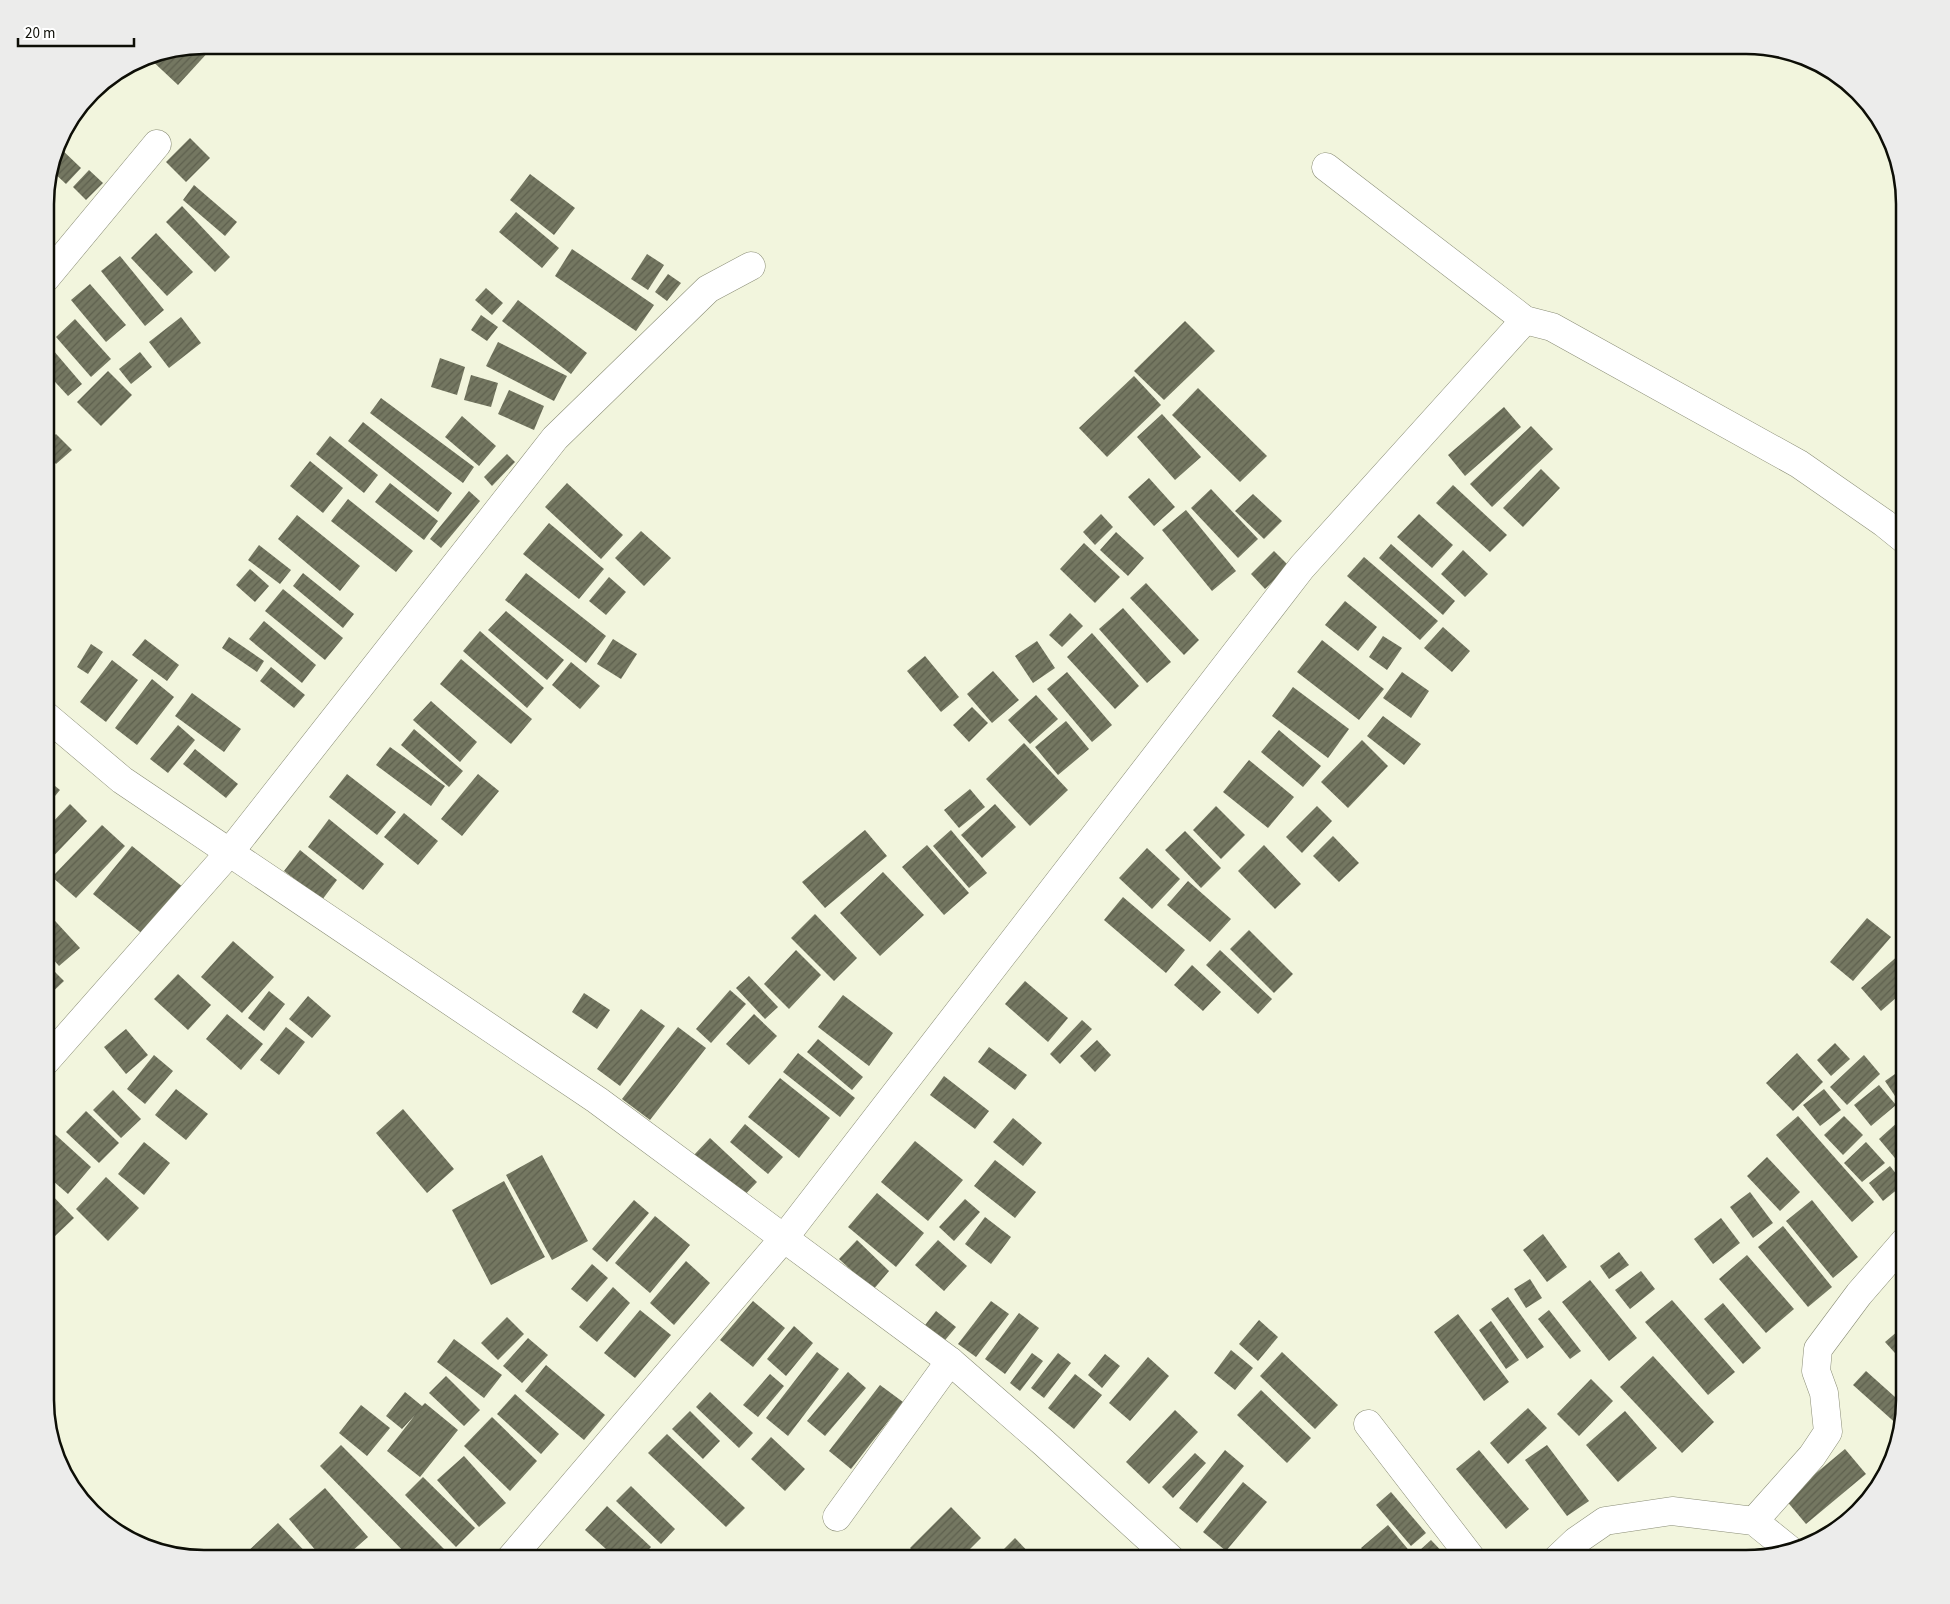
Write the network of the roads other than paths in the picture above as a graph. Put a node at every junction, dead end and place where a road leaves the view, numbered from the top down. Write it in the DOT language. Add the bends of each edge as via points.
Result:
graph roads {
  1 [pos="157,144"];
  2 [pos="1326,167"];
  3 [pos="751,266"];
  4 [pos="54,268"];
  5 [pos="1525,320"];
  6 [pos="1896,533"];
  7 [pos="54,723"];
  8 [pos="229,853"];
  9 [pos="54,1052"];
  10 [pos="784,1238"];
  11 [pos="1896,1251"];
  12 [pos="950,1360"];
  13 [pos="1368,1424"];
  14 [pos="837,1517"];
  15 [pos="1754,1521"];
  16 [pos="1784,1545"];
  17 [pos="518,1550"];
  18 [pos="1161,1550"];
  19 [pos="1465,1550"];
  20 [pos="1566,1550"];
  1 -- 4 [label="street"];
  2 -- 5 [label="street"];
  3 -- 8 [label="street" via="708,290 555,438"];
  5 -- 6 [label="street" via="1552,328 1799,464"];
  5 -- 10 [label="street" via="1302,566"];
  7 -- 8 [label="street" via="122,780"];
  8 -- 9 [label="street"];
  8 -- 10 [label="street" via="597,1100"];
  10 -- 12 [label="street"];
  10 -- 17 [label="street"];
  11 -- 15 [label="street" via="1818,1349 1816,1370 1824,1393 1828,1432 1812,1456"];
  12 -- 14 [label="street"];
  12 -- 18 [label="street"];
  13 -- 19 [label="street"];
  15 -- 16 [label="street"];
  15 -- 20 [label="street" via="1672,1511 1605,1521"];
}
